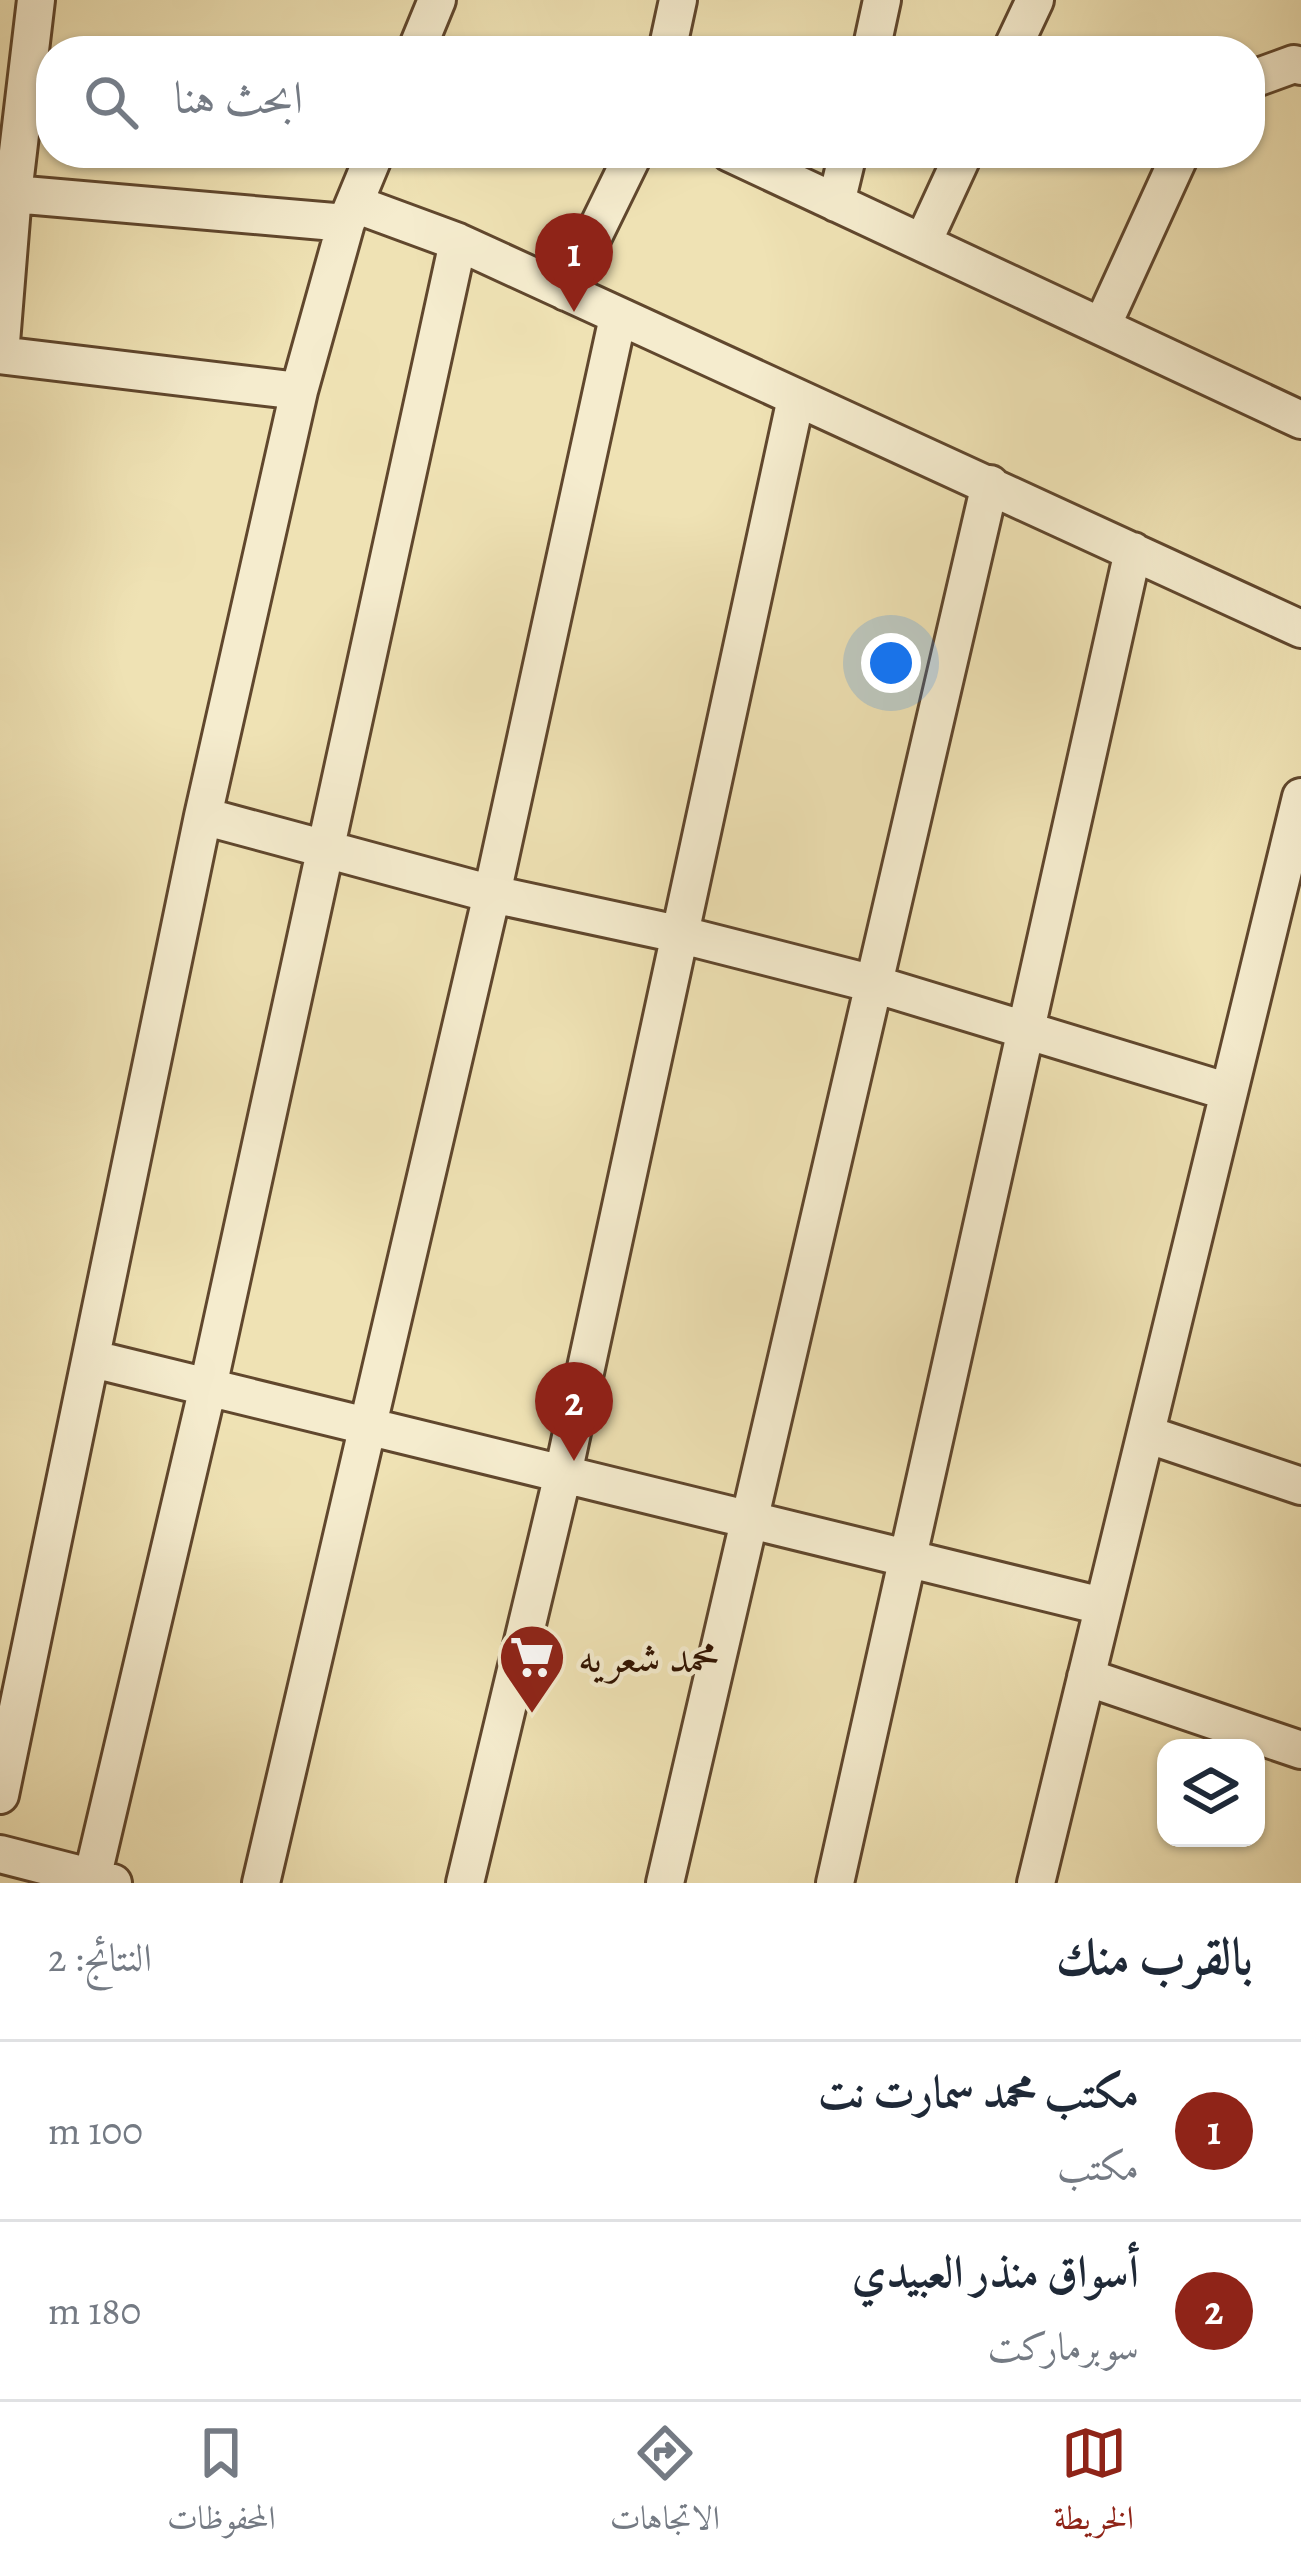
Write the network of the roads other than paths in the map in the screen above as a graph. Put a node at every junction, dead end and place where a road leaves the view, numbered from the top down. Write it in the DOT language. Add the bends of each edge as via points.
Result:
graph roads {
  1 [pos="36,0"];
  2 [pos="437,0"];
  3 [pos="678,0"];
  4 [pos="882,0"];
  5 [pos="1034,0"];
  6 [pos="422,36"];
  7 [pos="670,36"];
  8 [pos="874,36"];
  9 [pos="1018,36"];
  10 [pos="1301,66"];
  11 [pos="1265,75"];
  12 [pos="370,168"];
  13 [pos="627,168"];
  14 [pos="762,168"];
  15 [pos="844,168"];
  16 [pos="957,168"];
  17 [pos="1174,168"];
  18 [pos="14,194"];
  19 [pos="836,202"];
  20 [pos="350,214"];
  21 [pos="458,242"];
  22 [pos="923,242"];
  23 [pos="566,292"];
  24 [pos="618,317"];
  25 [pos="1102,326"];
  26 [pos="299,391"];
  27 [pos="796,398"];
  28 [pos="1298,412"];
  29 [pos="990,484"];
  30 [pos="1133,551"];
  31 [pos="1301,629"];
  32 [pos="1301,797"];
  33 [pos="203,816"];
  34 [pos="324,848"];
  35 [pos="493,894"];
  36 [pos="678,934"];
  37 [pos="874,984"];
  38 [pos="1026,1031"];
  39 [pos="1229,1092"];
  40 [pos="93,1359"];
  41 [pos="208,1387"];
  42 [pos="365,1425"];
  43 [pos="1146,1434"];
  44 [pos="563,1474"];
  45 [pos="1301,1486"];
  46 [pos="749,1519"];
  47 [pos="908,1558"];
  48 [pos="1102,1606"];
  49 [pos="1087,1677"];
  50 [pos="1301,1750"];
  51 [pos="0,1796"];
  52 [pos="0,1854"];
  53 [pos="99,1881"];
  54 [pos="262,1883"];
  55 [pos="465,1883"];
  56 [pos="665,1883"];
  57 [pos="835,1883"];
  58 [pos="1036,1883"];
  1 -- 18 [label="street"];
  2 -- 6 [label="street"];
  3 -- 7 [label="street"];
  4 -- 8 [label="street"];
  5 -- 9 [label="street"];
  10 -- 11 [label="street"];
  12 -- 20 [label="street"];
  13 -- 23 [label="street"];
  14 -- 19 [label="street"];
  15 -- 19 [label="street"];
  16 -- 22 [label="street"];
  17 -- 25 [label="street"];
  18 -- 20 [label="street"];
  18 -- 26 [label="street" via="0,355"];
  19 -- 22 [label="street"];
  20 -- 21 [label="street"];
  20 -- 26 [label="street"];
  21 -- 23 [label="street"];
  21 -- 34 [label="street"];
  22 -- 25 [label="street"];
  23 -- 24 [label="street"];
  24 -- 27 [label="street"];
  24 -- 35 [label="street"];
  25 -- 28 [label="street"];
  26 -- 33 [label="street"];
  27 -- 29 [label="street"];
  27 -- 36 [label="street"];
  29 -- 30 [label="street"];
  29 -- 37 [label="street"];
  30 -- 31 [label="street"];
  30 -- 38 [label="street"];
  32 -- 39 [label="street"];
  33 -- 34 [label="street"];
  33 -- 40 [label="street"];
  34 -- 35 [label="street"];
  34 -- 41 [label="street"];
  35 -- 36 [label="street"];
  35 -- 42 [label="street"];
  36 -- 37 [label="street"];
  36 -- 44 [label="street"];
  37 -- 38 [label="street"];
  37 -- 46 [label="street"];
  38 -- 39 [label="street"];
  38 -- 47 [label="street"];
  39 -- 43 [label="street"];
  40 -- 41 [label="street"];
  40 -- 51 [label="street"];
  41 -- 42 [label="street"];
  41 -- 53 [label="street"];
  42 -- 44 [label="street"];
  42 -- 54 [label="street"];
  43 -- 45 [label="street"];
  43 -- 48 [label="street"];
  44 -- 46 [label="street"];
  44 -- 55 [label="street"];
  46 -- 47 [label="street"];
  46 -- 56 [label="street"];
  47 -- 48 [label="street"];
  47 -- 57 [label="street"];
  48 -- 49 [label="street"];
  49 -- 50 [label="street"];
  49 -- 58 [label="street"];
  52 -- 53 [label="street"];
}
